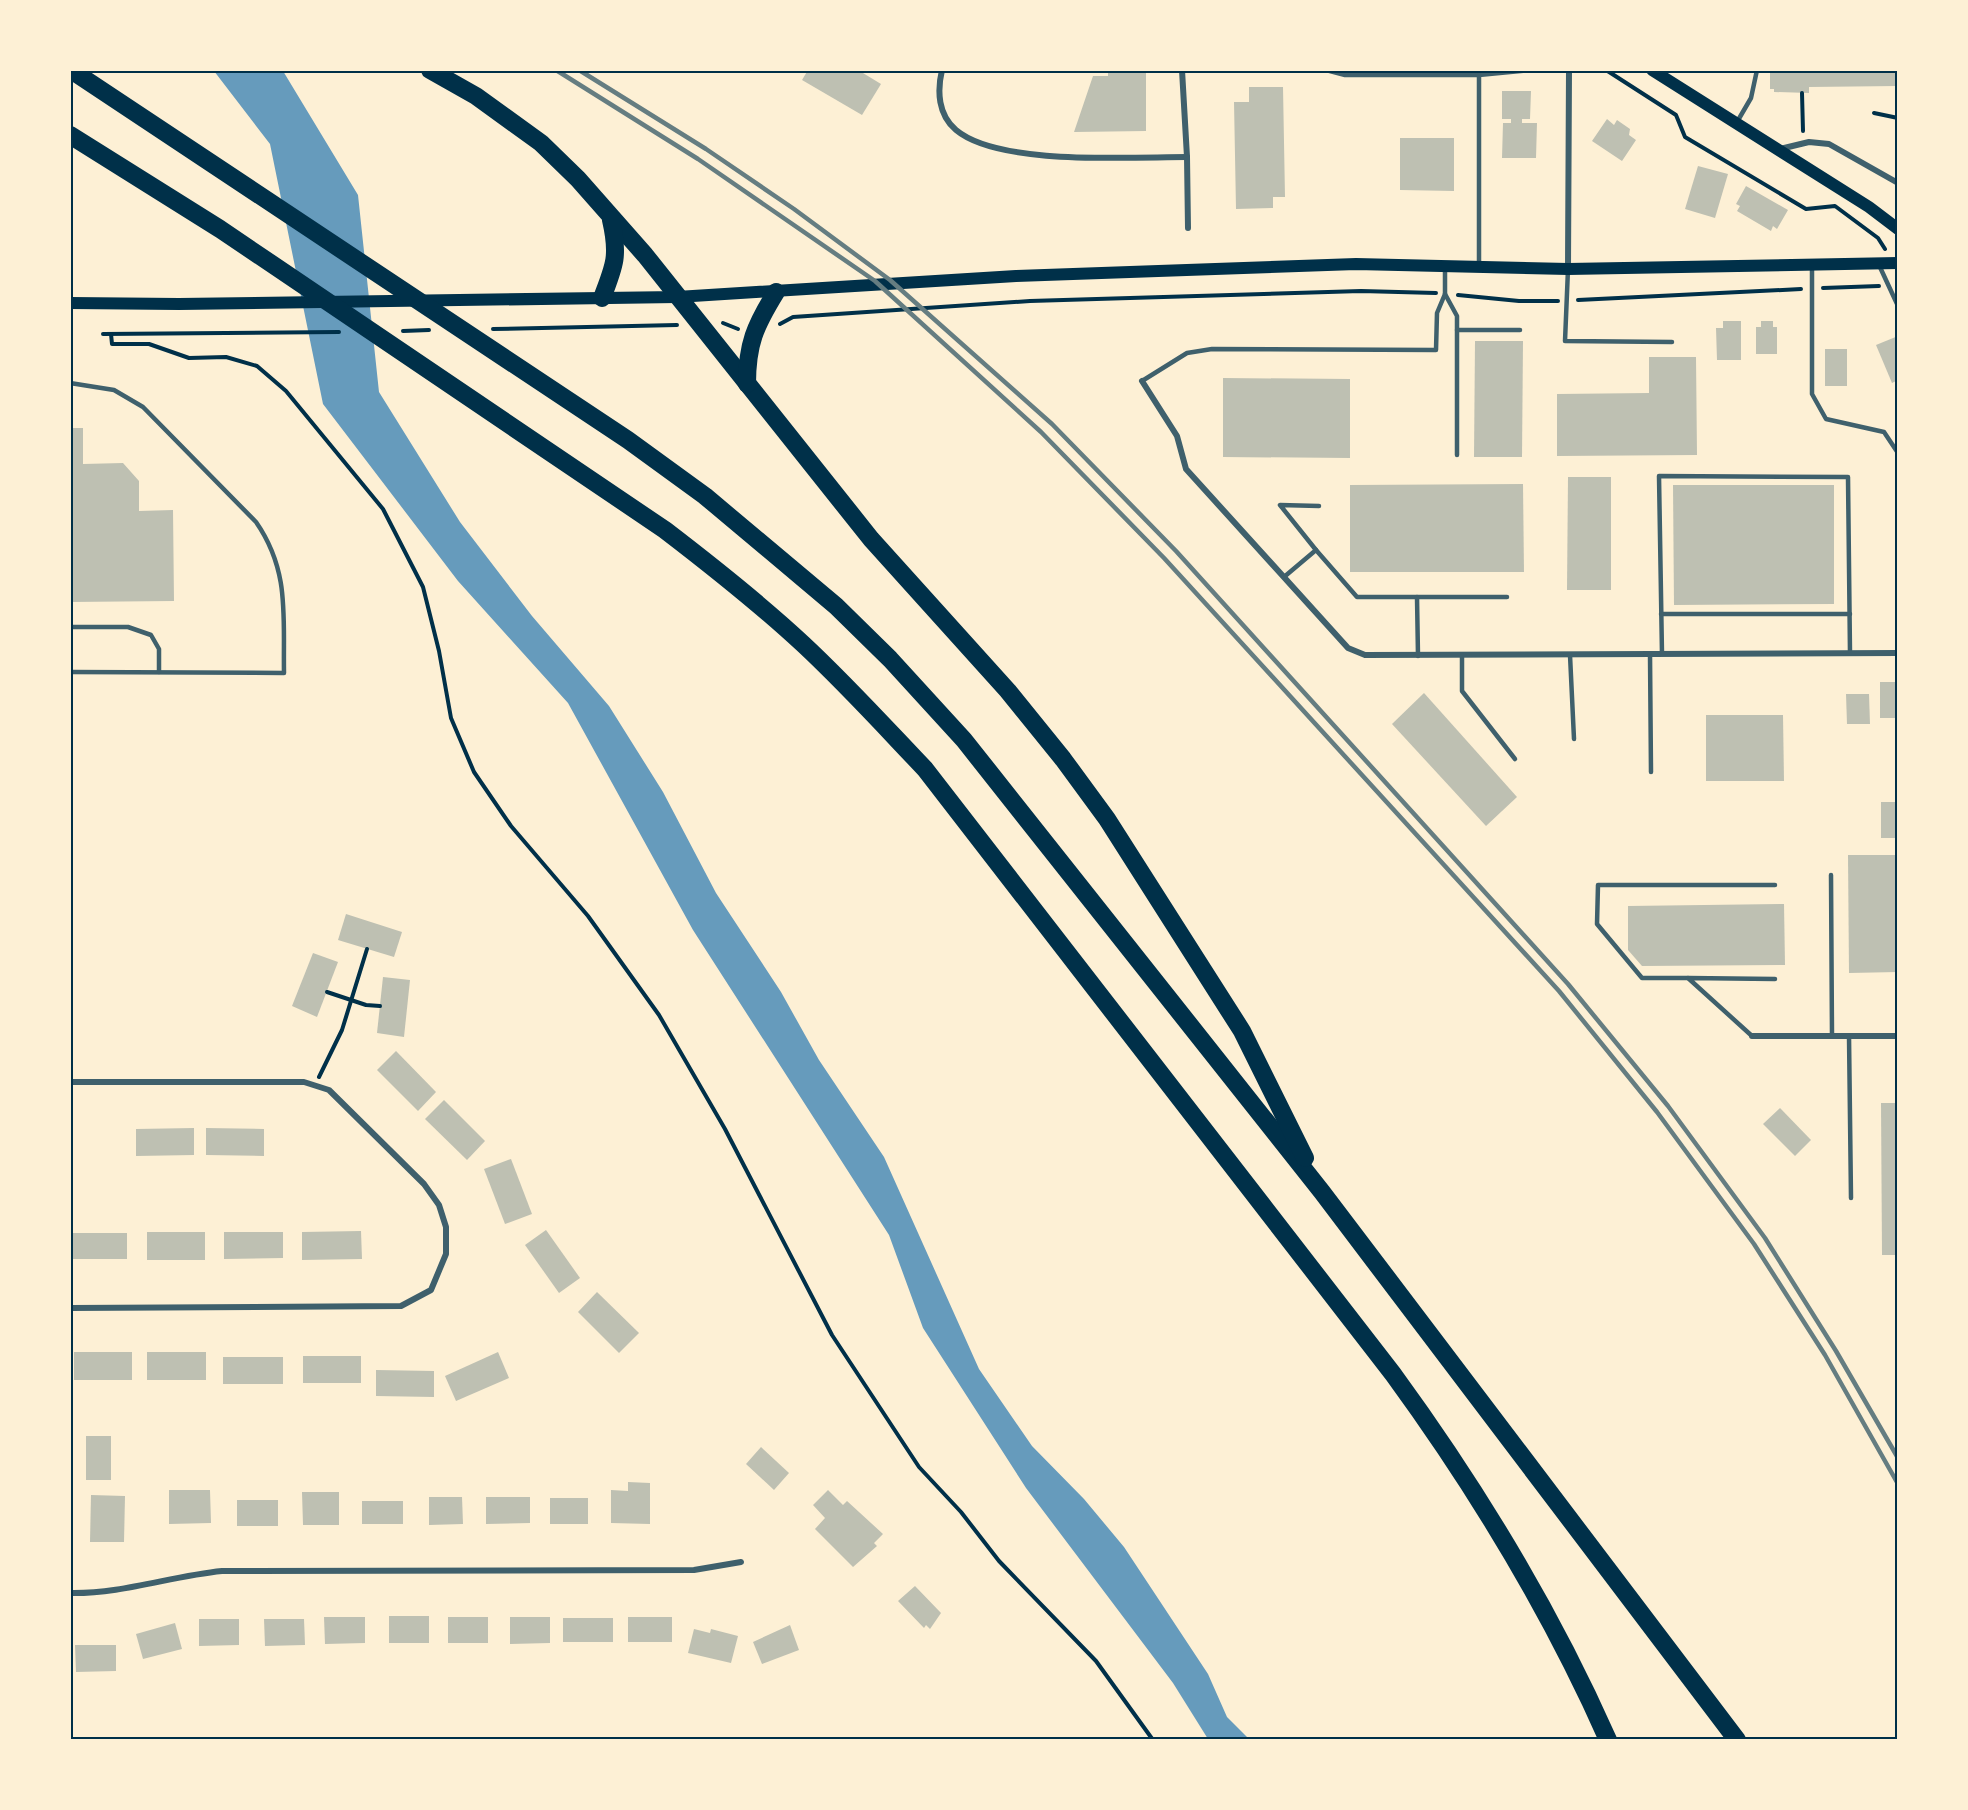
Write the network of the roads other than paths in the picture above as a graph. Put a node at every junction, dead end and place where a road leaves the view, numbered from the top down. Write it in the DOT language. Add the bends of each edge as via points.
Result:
graph roads {
  1 [pos="70,70"];
  2 [pos="430,70"];
  3 [pos="942,70"];
  4 [pos="1182,70"];
  5 [pos="1326,70"];
  6 [pos="1530,70"];
  7 [pos="1561,70"];
  8 [pos="1652,70"];
  9 [pos="1757,70"];
  10 [pos="1569,71"];
  11 [pos="1479,75"];
  12 [pos="1737,122"];
  13 [pos="70,135"];
  14 [pos="70,143"];
  15 [pos="1779,149"];
  16 [pos="101,155"];
  17 [pos="1187,157"];
  18 [pos="1898,183"];
  19 [pos="611,218"];
  20 [pos="1188,228"];
  21 [pos="1898,229"];
  22 [pos="1878,263"];
  23 [pos="1895,263"];
  24 [pos="1812,264"];
  25 [pos="1445,266"];
  26 [pos="1479,267"];
  27 [pos="1568,269"];
  28 [pos="781,292"];
  29 [pos="1445,294"];
  30 [pos="677,297"];
  31 [pos="596,298"];
  32 [pos="70,303"];
  33 [pos="1898,306"];
  34 [pos="1457,330"];
  35 [pos="1520,330"];
  36 [pos="1672,342"];
  37 [pos="1142,381"];
  38 [pos="70,383"];
  39 [pos="747,384"];
  40 [pos="1898,453"];
  41 [pos="1457,455"];
  42 [pos="1319,506"];
  43 [pos="1316,550"];
  44 [pos="1284,577"];
  45 [pos="1416,597"];
  46 [pos="1508,597"];
  47 [pos="1661,614"];
  48 [pos="1850,614"];
  49 [pos="70,627"];
  50 [pos="1898,652"];
  51 [pos="1850,653"];
  52 [pos="1650,654"];
  53 [pos="1662,654"];
  54 [pos="1570,655"];
  55 [pos="1418,656"];
  56 [pos="1462,656"];
  57 [pos="70,672"];
  58 [pos="159,672"];
  59 [pos="1574,739"];
  60 [pos="1515,759"];
  61 [pos="1651,772"];
  62 [pos="1831,875"];
  63 [pos="1775,885"];
  64 [pos="1688,978"];
  65 [pos="1775,979"];
  66 [pos="1752,1036"];
  67 [pos="1832,1036"];
  68 [pos="1849,1036"];
  69 [pos="1898,1036"];
  70 [pos="70,1082"];
  71 [pos="1322,1192"];
  72 [pos="1851,1198"];
  73 [pos="70,1308"];
  74 [pos="741,1562"];
  75 [pos="70,1593"];
  76 [pos="1608,1740"];
  77 [pos="1737,1740"];
  1 -- 71 [label="highway" via="588,415 695,489 770,548 890,659 964,740"];
  2 -- 19 [label="highway" via="476,96 541,143"];
  3 -- 17 [label="street" via="941,106 948,121 979,144 1003,150 1077,156"];
  4 -- 17 [label="street"];
  5 -- 11 [label="lane" via="1346,75"];
  6 -- 11 [label="lane"];
  7 -- 10 [label="lane"];
  8 -- 12 [label="main road"];
  9 -- 12 [label="lane" via="1751,98"];
  10 -- 27 [label="street"];
  11 -- 26 [label="lane"];
  12 -- 15 [label="main road"];
  13 -- 16 [label="highway"];
  14 -- 16 [label="highway"];
  15 -- 18 [label="street" via="1809,142 1829,144"];
  15 -- 21 [label="main road"];
  16 -- 76 [label="highway" via="220,229 665,530 803,644 925,769 1444,1443 1549,1618"];
  17 -- 20 [label="street"];
  19 -- 30 [label="highway"];
  19 -- 31 [label="highway" via="617,248 613,270"];
  22 -- 23 [label="main road"];
  22 -- 24 [label="main road"];
  22 -- 33 [label="lane"];
  24 -- 27 [label="main road"];
  24 -- 40 [label="lane" via="1812,394 1826,419 1884,432"];
  25 -- 26 [label="main road"];
  25 -- 28 [label="main road" via="1333,265 1016,276"];
  25 -- 29 [label="lane"];
  26 -- 27 [label="main road"];
  27 -- 36 [label="lane" via="1565,341"];
  28 -- 30 [label="main road"];
  28 -- 39 [label="highway" via="752,335"];
  29 -- 34 [label="lane" via="1457,316"];
  29 -- 37 [label="lane" via="1437,313 1436,350 1212,349 1187,353"];
  30 -- 31 [label="main road"];
  30 -- 39 [label="highway"];
  31 -- 32 [label="main road"];
  34 -- 35 [label="lane"];
  34 -- 41 [label="lane"];
  37 -- 44 [label="street" via="1177,436 1186,469"];
  38 -- 58 [label="lane" via="114,390 143,407 255,522 277,560 284,673"];
  39 -- 71 [label="highway" via="871,539 1008,692 1107,819 1242,1030"];
  42 -- 43 [label="lane" via="1280,505"];
  43 -- 44 [label="lane"];
  43 -- 45 [label="lane" via="1357,597"];
  44 -- 55 [label="street" via="1348,648 1365,656"];
  45 -- 46 [label="lane"];
  45 -- 55 [label="lane"];
  47 -- 48 [label="lane"];
  47 -- 48 [label="lane" via="1659,476 1848,477"];
  47 -- 53 [label="lane"];
  48 -- 51 [label="lane"];
  49 -- 58 [label="lane" via="128,627 151,635 159,649"];
  50 -- 51 [label="street"];
  51 -- 53 [label="street"];
  52 -- 53 [label="street"];
  52 -- 54 [label="street"];
  52 -- 61 [label="lane"];
  54 -- 56 [label="street"];
  54 -- 59 [label="lane"];
  55 -- 56 [label="street"];
  56 -- 60 [label="lane" via="1462,691"];
  57 -- 58 [label="lane"];
  62 -- 67 [label="lane"];
  63 -- 64 [label="lane" via="1598,885 1597,924 1642,978"];
  64 -- 65 [label="lane"];
  64 -- 66 [label="lane"];
  66 -- 67 [label="street"];
  67 -- 68 [label="street"];
  68 -- 69 [label="street"];
  68 -- 72 [label="lane"];
  70 -- 73 [label="street" via="304,1082 329,1090 424,1184 439,1205 446,1227 446,1254 434,1285 400,1306"];
  71 -- 77 [label="highway"];
  74 -- 75 [label="street" via="694,1570 222,1571 110,1591"];
}
